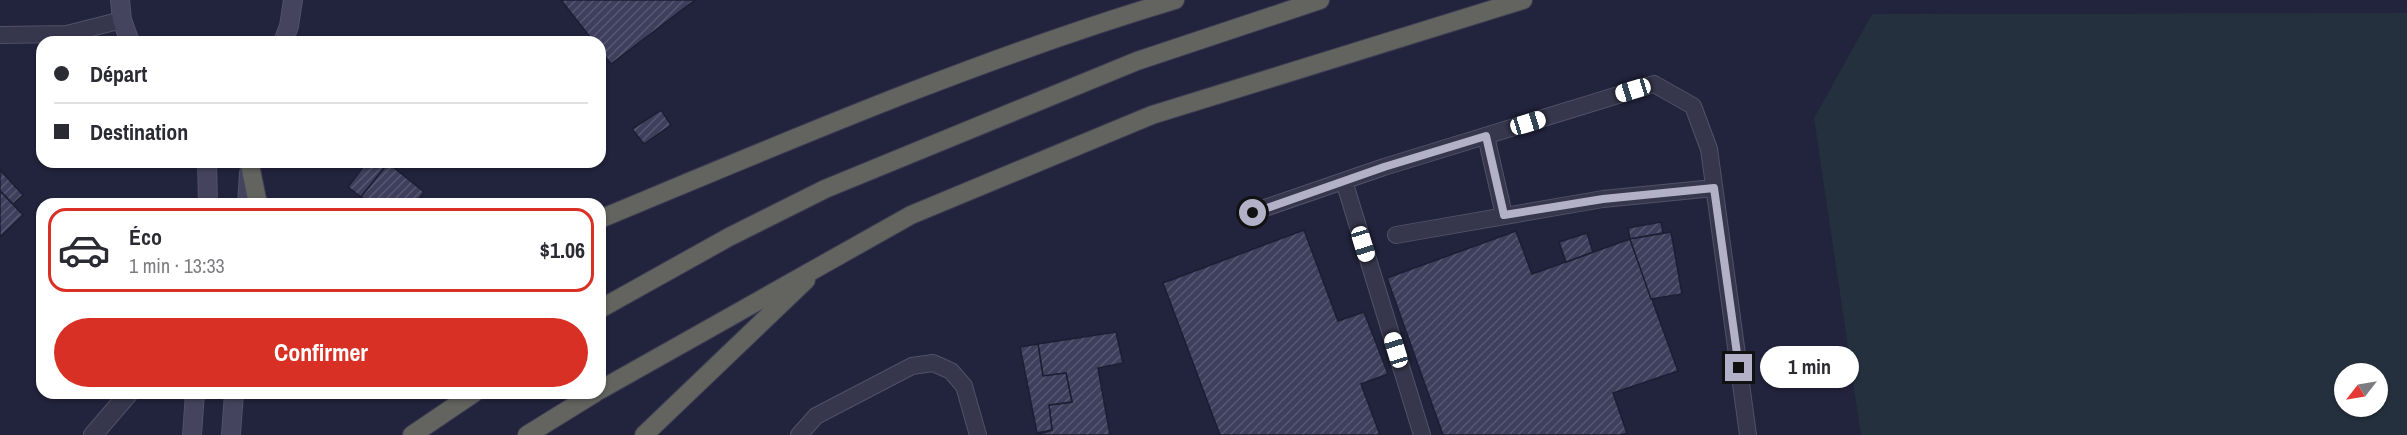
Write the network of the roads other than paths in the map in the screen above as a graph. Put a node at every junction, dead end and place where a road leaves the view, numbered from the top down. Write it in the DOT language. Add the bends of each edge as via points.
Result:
graph roads {
  1 [pos="120,0"];
  2 [pos="293,0"];
  3 [pos="1175,0"];
  4 [pos="1320,0"];
  5 [pos="1523,0"];
  6 [pos="122,20"];
  7 [pos="0,35"];
  8 [pos="128,36"];
  9 [pos="285,36"];
  10 [pos="1486,136"];
  11 [pos="207,168"];
  12 [pos="250,168"];
  13 [pos="251,168"];
  14 [pos="1344,181"];
  15 [pos="1714,188"];
  16 [pos="208,198"];
  17 [pos="247,198"];
  18 [pos="257,198"];
  19 [pos="1253,213"];
  20 [pos="1504,215"];
  21 [pos="606,217"];
  22 [pos="1396,235"];
  23 [pos="827,260"];
  24 [pos="606,306"];
  25 [pos="606,387"];
  26 [pos="124,399"];
  27 [pos="195,399"];
  28 [pos="234,399"];
  29 [pos="465,399"];
  30 [pos="585,399"];
  31 [pos="93,435"];
  32 [pos="192,435"];
  33 [pos="231,435"];
  34 [pos="412,435"];
  35 [pos="527,435"];
  36 [pos="644,435"];
  37 [pos="799,435"];
  38 [pos="978,435"];
  39 [pos="1422,435"];
  40 [pos="1748,435"];
  1 -- 6 [label="main road"];
  2 -- 9 [label="main road"];
  3 -- 21 [label="highway" via="927,84"];
  4 -- 24 [label="highway" via="1137,61 825,189"];
  5 -- 23 [label="highway" via="1152,115 910,215"];
  6 -- 7 [label="lane" via="67,34"];
  6 -- 8 [label="main road"];
  10 -- 14 [label="lane"];
  10 -- 15 [label="lane" via="1654,84 1693,106 1709,149"];
  10 -- 20 [label="lane"];
  11 -- 16 [label="main road"];
  12 -- 17 [label="main road"];
  13 -- 18 [label="highway"];
  14 -- 19 [label="lane"];
  14 -- 39 [label="lane"];
  15 -- 20 [label="lane" via="1603,199"];
  15 -- 40 [label="lane"];
  20 -- 22 [label="lane"];
  23 -- 25 [label="highway"];
  23 -- 36 [label="highway"];
  26 -- 31 [label="street"];
  27 -- 32 [label="main road"];
  28 -- 33 [label="main road"];
  29 -- 34 [label="highway"];
  30 -- 35 [label="highway"];
  37 -- 38 [label="lane" via="816,416 912,366 933,363 951,371 964,386"];
}
